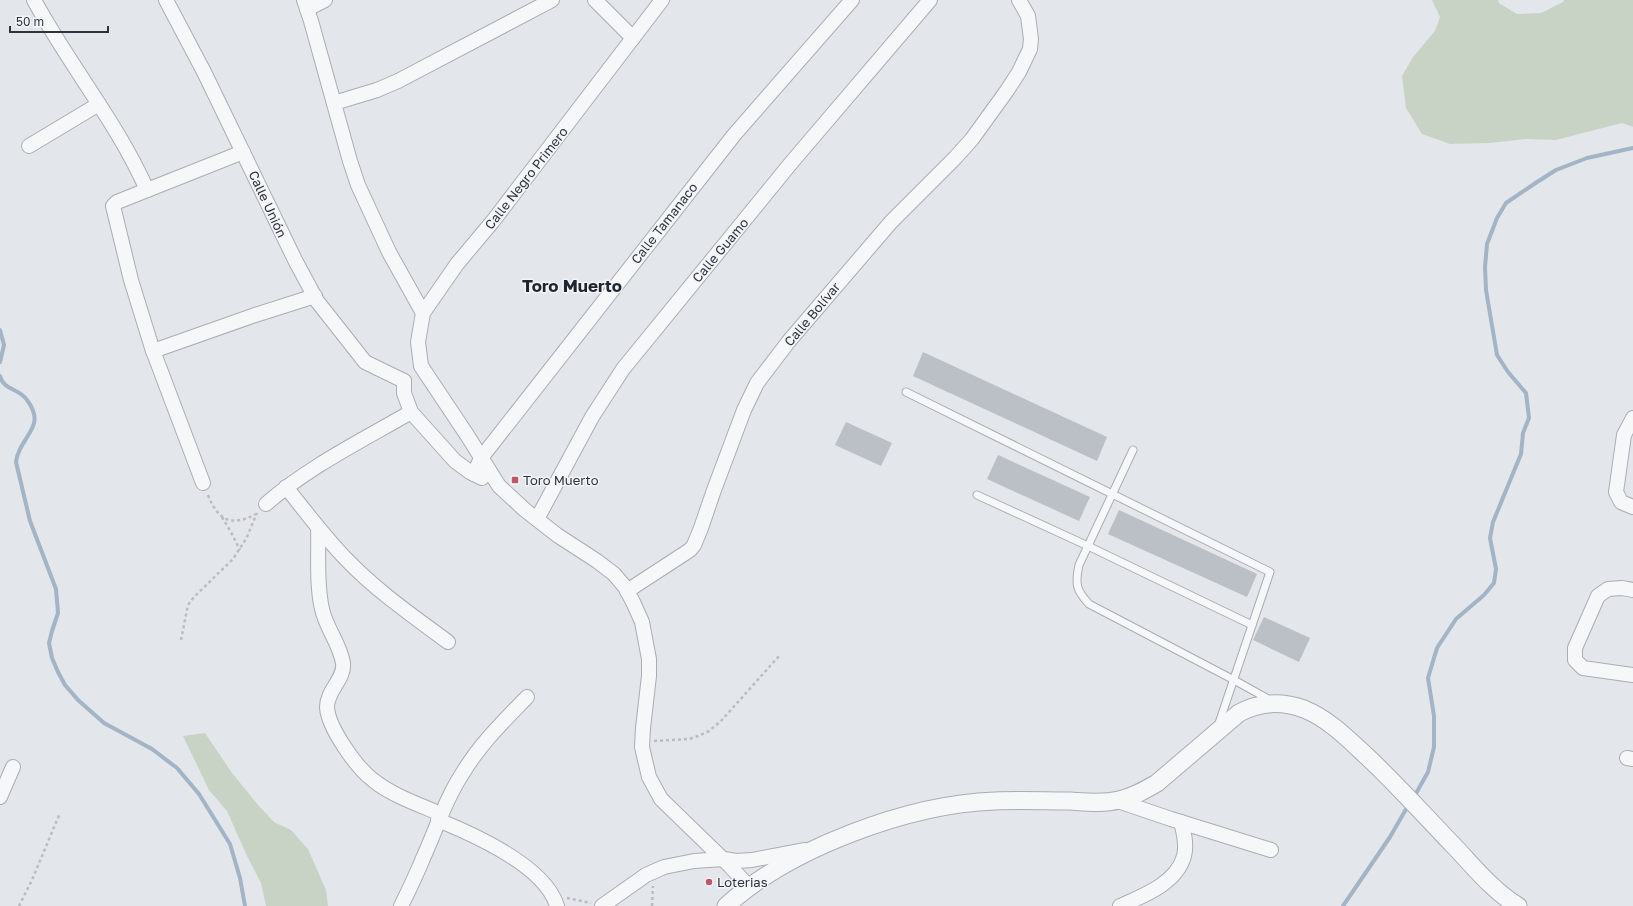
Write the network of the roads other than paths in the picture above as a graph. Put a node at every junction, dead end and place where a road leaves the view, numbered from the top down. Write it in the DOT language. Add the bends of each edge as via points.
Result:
graph roads {
  1 [pos="34,0"];
  2 [pos="166,0"];
  3 [pos="325,0"];
  4 [pos="552,0"];
  5 [pos="595,0"];
  6 [pos="662,0"];
  7 [pos="852,0"];
  8 [pos="930,0"];
  9 [pos="1019,0"];
  10 [pos="306,4"];
  11 [pos="633,38"];
  12 [pos="334,103"];
  13 [pos="99,104"];
  14 [pos="28,146"];
  15 [pos="243,152"];
  16 [pos="147,190"];
  17 [pos="315,296"];
  18 [pos="423,313"];
  19 [pos="153,351"];
  20 [pos="421,366"];
  21 [pos="404,381"];
  22 [pos="906,392"];
  23 [pos="411,412"];
  24 [pos="1633,418"];
  25 [pos="1133,450"];
  26 [pos="481,458"];
  27 [pos="474,474"];
  28 [pos="203,483"];
  29 [pos="499,486"];
  30 [pos="286,487"];
  31 [pos="1112,494"];
  32 [pos="977,495"];
  33 [pos="1633,507"];
  34 [pos="262,508"];
  35 [pos="537,519"];
  36 [pos="318,528"];
  37 [pos="1088,546"];
  38 [pos="1627,589"];
  39 [pos="627,591"];
  40 [pos="1252,625"];
  41 [pos="448,642"];
  42 [pos="1633,675"];
  43 [pos="1234,680"];
  44 [pos="527,697"];
  45 [pos="1276,704"];
  46 [pos="1216,733"];
  47 [pos="13,767"];
  48 [pos="0,797"];
  49 [pos="1118,801"];
  50 [pos="440,817"];
  51 [pos="1181,822"];
  52 [pos="838,840"];
  53 [pos="1271,850"];
  54 [pos="724,859"];
  55 [pos="749,887"];
  56 [pos="604,904"];
  57 [pos="401,906"];
  58 [pos="557,906"];
  59 [pos="726,906"];
  60 [pos="1120,906"];
  61 [pos="1518,906"];
  1 -- 13 [label="street"];
  2 -- 15 [label="street, Calle Unión"];
  3 -- 10 [label="street"];
  4 -- 12 [label="street" via="398,82"];
  5 -- 11 [label="street"];
  6 -- 11 [label="street, Calle Negro Primero"];
  7 -- 26 [label="street, Calle Tamanaco" via="734,135"];
  8 -- 35 [label="street, Calle Guamo" via="791,163 623,368 592,417"];
  9 -- 39 [label="street, Calle Bolívar" via="1031,28 1030,49 1006,92 972,139 891,222 789,341 757,383 744,410 694,545 682,557"];
  10 -- 12 [label="street"];
  11 -- 18 [label="street, Calle Negro Primero" via="457,264"];
  12 -- 18 [label="street" via="358,185 389,252"];
  13 -- 14 [label="street"];
  13 -- 16 [label="street" via="132,158"];
  15 -- 16 [label="street"];
  15 -- 17 [label="street, Calle Unión"];
  16 -- 19 [label="street" via="113,206 131,280"];
  17 -- 19 [label="street"];
  17 -- 21 [label="street, Calle Unión" via="365,362"];
  18 -- 20 [label="street, Calle Negro Primero" via="418,342"];
  19 -- 28 [label="street"];
  20 -- 21 [label="street"];
  20 -- 26 [label="street"];
  21 -- 23 [label="street" via="404,393"];
  22 -- 31 [label="lane"];
  23 -- 27 [label="street" via="455,461"];
  23 -- 30 [label="street"];
  24 -- 33 [label="street" via="1624,435 1616,492 1621,502"];
  25 -- 31 [label="lane"];
  26 -- 27 [label="street, Calle Tamanaco"];
  26 -- 29 [label="street"];
  27 -- 29 [label="street"];
  29 -- 35 [label="street"];
  30 -- 34 [label="street"];
  30 -- 36 [label="street"];
  31 -- 37 [label="lane"];
  31 -- 40 [label="lane" via="1270,572"];
  32 -- 37 [label="lane"];
  35 -- 39 [label="street" via="614,574"];
  36 -- 41 [label="street" via="347,560 385,595"];
  36 -- 50 [label="street" via="320,601 343,665 343,671 328,699 330,723 342,743 373,781"];
  37 -- 40 [label="lane"];
  37 -- 43 [label="lane" via="1079,565 1076,580 1079,593 1089,604"];
  38 -- 42 [label="street" via="1608,589 1598,596 1574,648 1575,660 1583,668"];
  39 -- 54 [label="street" via="642,622 649,659 642,741 649,777 661,799"];
  40 -- 43 [label="lane"];
  43 -- 45 [label="lane"];
  43 -- 46 [label="lane"];
  44 -- 50 [label="street" via="477,751"];
  45 -- 46 [label="street" via="1247,709"];
  45 -- 61 [label="street" via="1303,709 1328,722 1370,759 1488,882"];
  46 -- 49 [label="street" via="1157,783"];
  47 -- 48 [label="street"];
  49 -- 51 [label="street"];
  49 -- 52 [label="street" via="994,801 959,805 896,818"];
  50 -- 57 [label="street"];
  50 -- 58 [label="street" via="498,848 535,875 547,886"];
  51 -- 53 [label="street"];
  51 -- 60 [label="street" via="1185,846 1178,869 1157,887"];
  52 -- 54 [label="street" via="773,857 736,861"];
  52 -- 55 [label="street" via="800,857"];
  54 -- 55 [label="street"];
  54 -- 56 [label="street" via="654,870"];
  55 -- 59 [label="street"];
}
